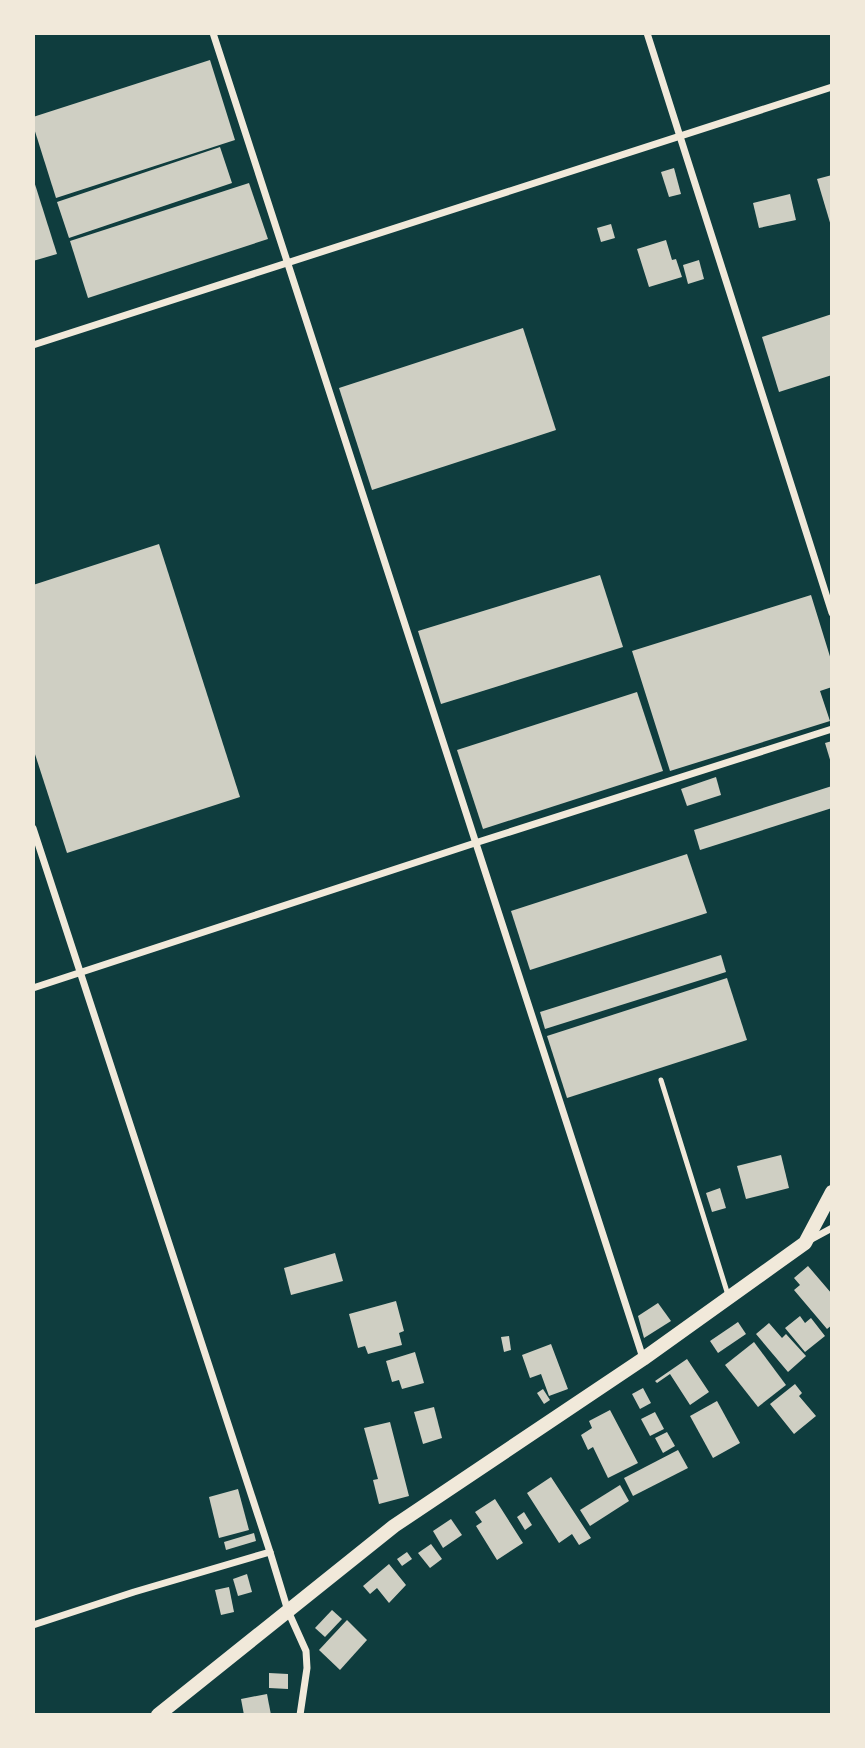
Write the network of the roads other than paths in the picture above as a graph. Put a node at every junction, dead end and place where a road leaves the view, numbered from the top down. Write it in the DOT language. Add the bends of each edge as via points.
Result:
graph roads {
  1 [pos="213,33"];
  2 [pos="646,33"];
  3 [pos="832,87"];
  4 [pos="680,136"];
  5 [pos="286,262"];
  6 [pos="33,345"];
  7 [pos="832,613"];
  8 [pos="832,729"];
  9 [pos="33,828"];
  10 [pos="475,843"];
  11 [pos="80,972"];
  12 [pos="33,988"];
  13 [pos="662,1080"];
  14 [pos="832,1192"];
  15 [pos="832,1228"];
  16 [pos="805,1242"];
  17 [pos="729,1297"];
  18 [pos="643,1359"];
  19 [pos="270,1552"];
  20 [pos="293,1607"];
  21 [pos="33,1625"];
  22 [pos="158,1715"];
  23 [pos="300,1715"];
  1 -- 5 [label="street"];
  2 -- 4 [label="street"];
  3 -- 4 [label="street"];
  4 -- 5 [label="street"];
  4 -- 7 [label="street"];
  5 -- 6 [label="street"];
  5 -- 10 [label="street"];
  8 -- 10 [label="street"];
  9 -- 11 [label="street"];
  10 -- 11 [label="street"];
  10 -- 18 [label="street"];
  11 -- 12 [label="street"];
  11 -- 19 [label="street"];
  13 -- 17 [label="lane"];
  14 -- 16 [label="main road"];
  15 -- 16 [label="street"];
  16 -- 17 [label="main road"];
  17 -- 18 [label="main road"];
  18 -- 20 [label="main road" via="394,1526"];
  19 -- 20 [label="street"];
  19 -- 21 [label="street"];
  20 -- 22 [label="main road"];
  20 -- 23 [label="street" via="307,1660"];
}
